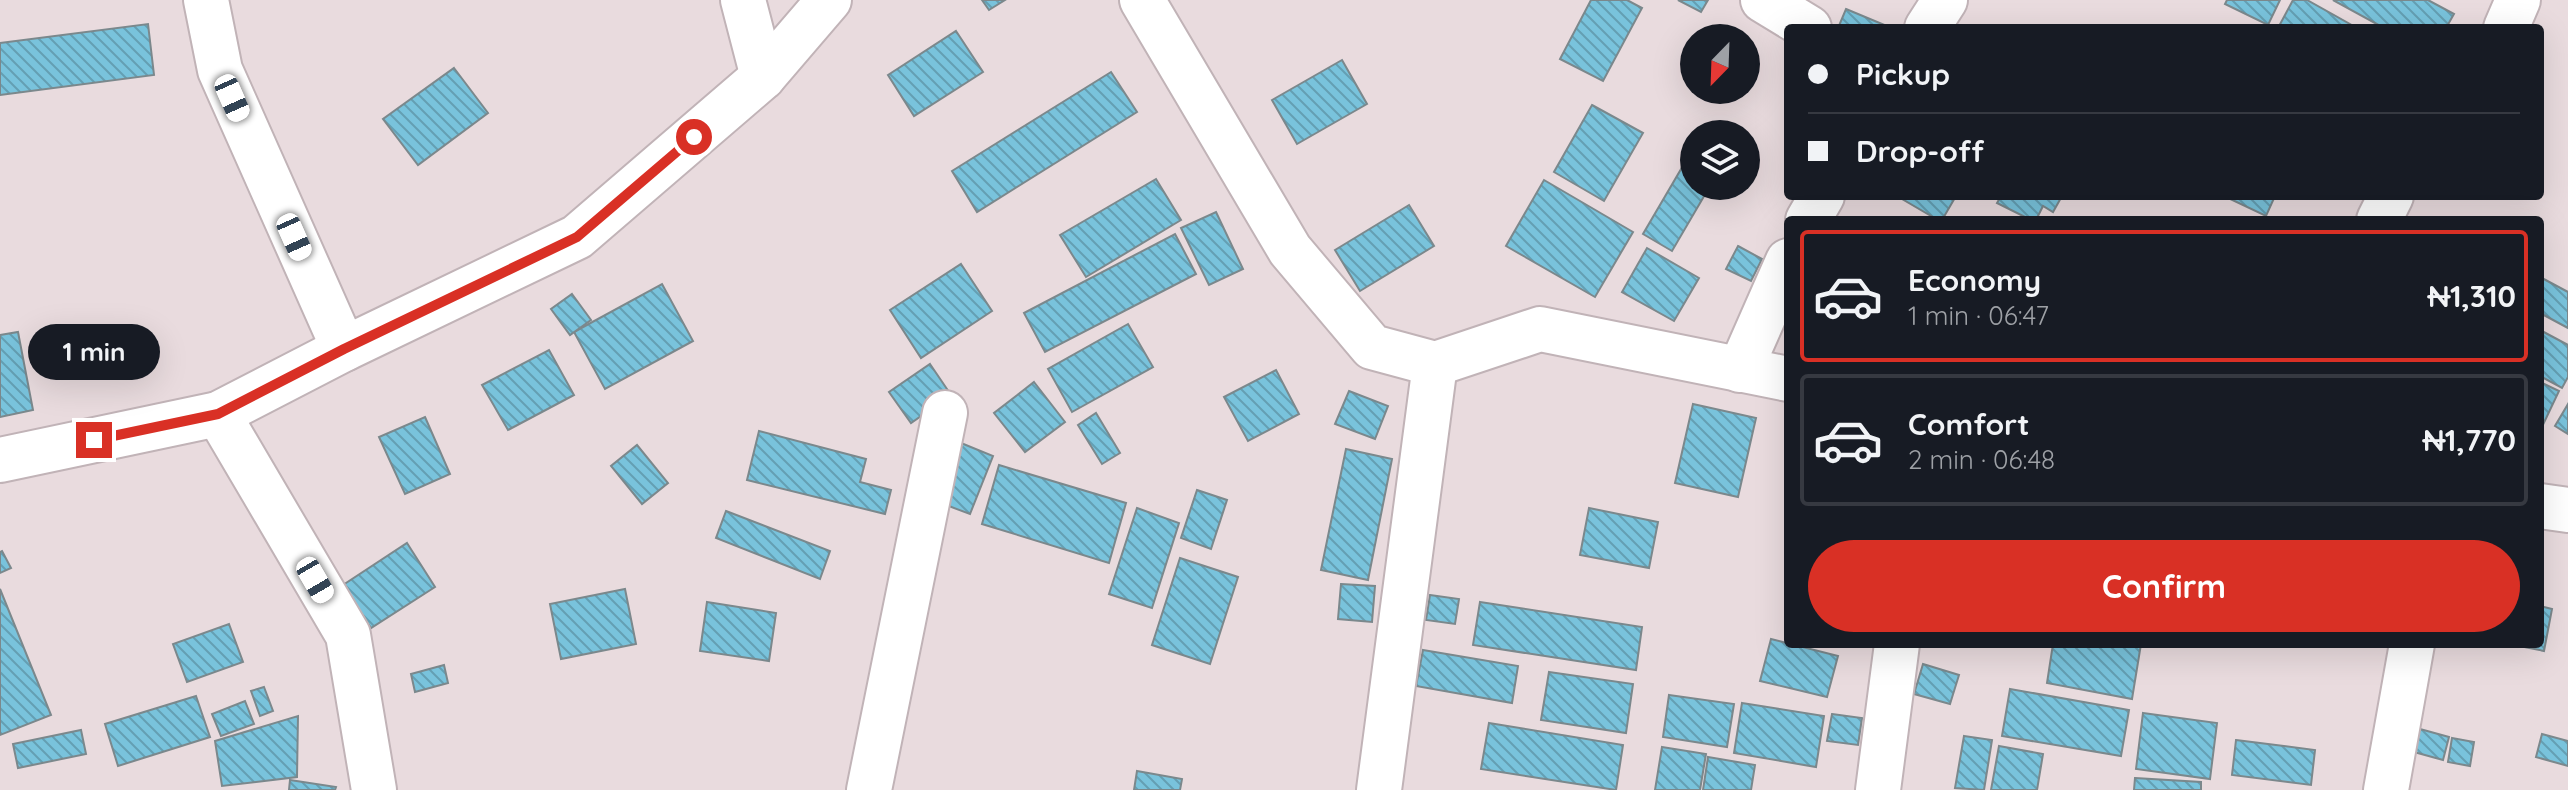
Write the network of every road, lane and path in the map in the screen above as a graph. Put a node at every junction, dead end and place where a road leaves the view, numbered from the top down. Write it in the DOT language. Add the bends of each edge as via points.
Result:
graph roads {
  1 [pos="206,0"];
  2 [pos="743,0"];
  3 [pos="829,0"];
  4 [pos="1142,0"];
  5 [pos="1763,0"];
  6 [pos="1945,0"];
  7 [pos="2518,0"];
  8 [pos="1802,24"];
  9 [pos="1930,24"];
  10 [pos="2508,24"];
  11 [pos="763,77"];
  12 [pos="1784,270"];
  13 [pos="344,349"];
  14 [pos="1435,364"];
  15 [pos="1740,370"];
  16 [pos="1784,378"];
  17 [pos="945,413"];
  18 [pos="218,414"];
  19 [pos="0,460"];
  20 [pos="2544,507"];
  21 [pos="2568,510"];
  22 [pos="1896,648"];
  23 [pos="2411,648"];
  24 [pos="374,790"];
  25 [pos="869,790"];
  26 [pos="1379,790"];
  27 [pos="1878,790"];
  28 [pos="2386,790"];
  1 -- 13 [label="street" via="220,70"];
  2 -- 11 [label="street"];
  3 -- 11 [label="street"];
  4 -- 14 [label="street" via="1290,250 1372,347"];
  5 -- 8 [label="street"];
  6 -- 9 [label="street"];
  7 -- 10 [label="street"];
  11 -- 13 [label="street" via="577,237"];
  12 -- 15 [label="street"];
  13 -- 18 [label="street"];
  14 -- 15 [label="street" via="1540,329"];
  14 -- 26 [label="street"];
  15 -- 16 [label="street"];
  17 -- 25 [label="street"];
  18 -- 19 [label="street"];
  18 -- 24 [label="street" via="348,635"];
  20 -- 21 [label="street"];
  22 -- 27 [label="street"];
  23 -- 28 [label="street"];
}
